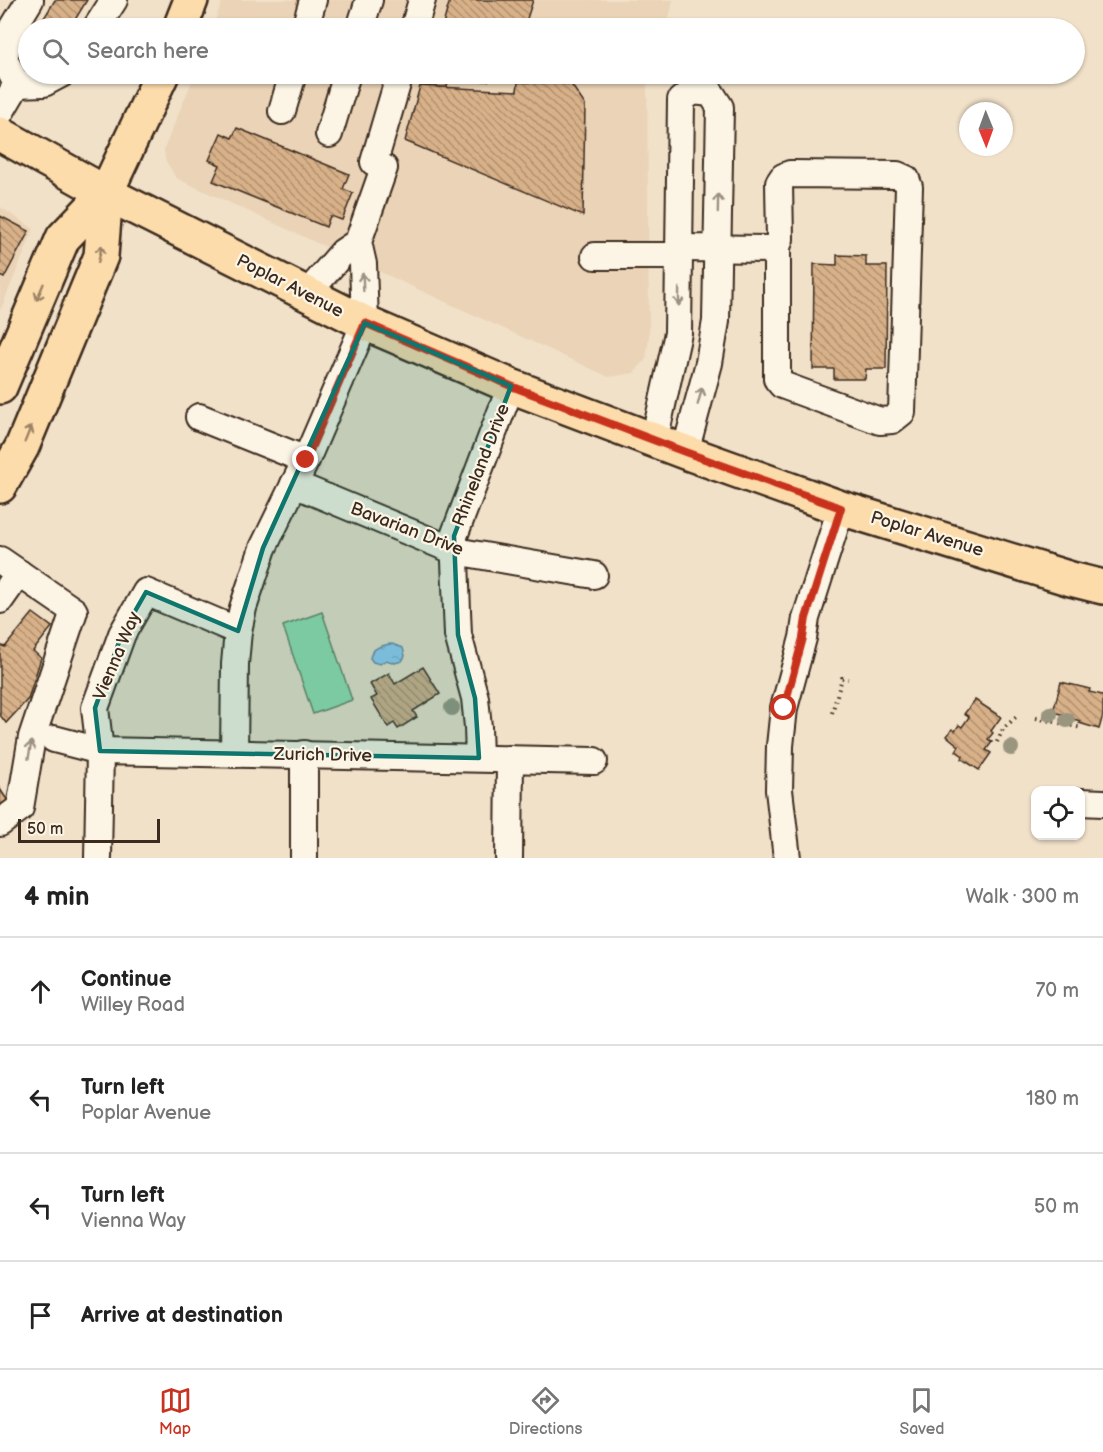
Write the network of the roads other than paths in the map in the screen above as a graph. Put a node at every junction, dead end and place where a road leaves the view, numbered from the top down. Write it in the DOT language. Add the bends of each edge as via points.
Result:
graph roads {
  1 [pos="30,0"];
  2 [pos="114,0"];
  3 [pos="191,0"];
  4 [pos="313,0"];
  5 [pos="369,0"];
  6 [pos="422,0"];
  7 [pos="19,18"];
  8 [pos="102,18"];
  9 [pos="184,18"];
  10 [pos="308,18"];
  11 [pos="363,18"];
  12 [pos="417,18"];
  13 [pos="18,20"];
  14 [pos="17,84"];
  15 [pos="157,84"];
  16 [pos="290,84"];
  17 [pos="344,84"];
  18 [pos="398,84"];
  19 [pos="282,111"];
  20 [pos="0,113"];
  21 [pos="0,134"];
  22 [pos="329,134"];
  23 [pos="106,193"];
  24 [pos="358,242"];
  25 [pos="777,247"];
  26 [pos="717,249"];
  27 [pos="679,252"];
  28 [pos="595,256"];
  29 [pos="307,294"];
  30 [pos="365,323"];
  31 [pos="2,377"];
  32 [pos="511,386"];
  33 [pos="199,417"];
  34 [pos="654,441"];
  35 [pos="685,452"];
  36 [pos="306,460"];
  37 [pos="294,484"];
  38 [pos="0,486"];
  39 [pos="841,508"];
  40 [pos="455,551"];
  41 [pos="10,566"];
  42 [pos="594,575"];
  43 [pos="1103,586"];
  44 [pos="0,600"];
  45 [pos="238,631"];
  46 [pos="54,739"];
  47 [pos="100,751"];
  48 [pos="234,754"];
  49 [pos="304,754"];
  50 [pos="479,758"];
  51 [pos="510,759"];
  52 [pos="594,761"];
  53 [pos="1085,802"];
  54 [pos="1103,803"];
  55 [pos="10,815"];
  56 [pos="98,858"];
  57 [pos="304,858"];
  58 [pos="509,858"];
  59 [pos="787,858"];
  1 -- 7 [label="street"];
  2 -- 8 [label="street"];
  3 -- 9 [label="main road"];
  4 -- 10 [label="street"];
  5 -- 11 [label="street"];
  6 -- 12 [label="street"];
  13 -- 14 [label="street" via="10,33 4,59"];
  14 -- 20 [label="street"];
  15 -- 23 [label="main road"];
  16 -- 19 [label="street"];
  17 -- 22 [label="street"];
  18 -- 24 [label="street"];
  21 -- 23 [label="main road, Poplar Avenue"];
  23 -- 29 [label="main road, Poplar Avenue"];
  23 -- 31 [label="main road, one-way" via="63,238"];
  38 -- 23 [label="main road, one-way" via="22,447 100,256"];
  24 -- 29 [label="street" via="343,252"];
  30 -- 24 [label="street, one-way" via="363,264"];
  25 -- 25 [label="street" via="779,183 783,177 897,175 906,179 909,187 903,412 892,420 880,421 829,403 782,386 777,379"];
  25 -- 26 [label="street"];
  26 -- 27 [label="street"];
  26 -- 27 [label="street, one-way" via="720,106 711,93 693,91 681,100"];
  35 -- 26 [label="street, one-way" via="716,321"];
  27 -- 28 [label="street"];
  27 -- 34 [label="street, one-way" via="678,333"];
  29 -- 30 [label="main road, Poplar Avenue"];
  30 -- 32 [label="main road, Poplar Avenue"];
  30 -- 36 [label="street"];
  32 -- 34 [label="main road, Poplar Avenue"];
  32 -- 40 [label="street, Rhineland Drive" via="454,536"];
  33 -- 36 [label="street"];
  34 -- 35 [label="main road, Poplar Avenue"];
  35 -- 39 [label="main road, Poplar Avenue"];
  36 -- 37 [label="street"];
  37 -- 40 [label="street, Bavarian Drive"];
  37 -- 45 [label="street" via="263,548"];
  39 -- 43 [label="main road, Poplar Avenue"];
  39 -- 59 [label="street" via="806,618 784,708 778,790"];
  40 -- 42 [label="street, Bavarian Drive"];
  40 -- 50 [label="street, Rhineland Drive" via="458,635 475,698"];
  41 -- 44 [label="street"];
  55 -- 41 [label="street, one-way" via="74,611"];
  45 -- 47 [label="street, Vienna Way" via="146,592 122,634 95,708"];
  45 -- 48 [label="street"];
  46 -- 47 [label="street, Zurich Drive"];
  47 -- 48 [label="street, Zurich Drive"];
  47 -- 56 [label="street, Vienna Way"];
  48 -- 49 [label="street, Zurich Drive"];
  49 -- 50 [label="street, Zurich Drive"];
  49 -- 57 [label="street"];
  50 -- 51 [label="street, Zurich Drive"];
  51 -- 52 [label="street, Zurich Drive"];
  51 -- 58 [label="street"];
  53 -- 54 [label="street"];
}
